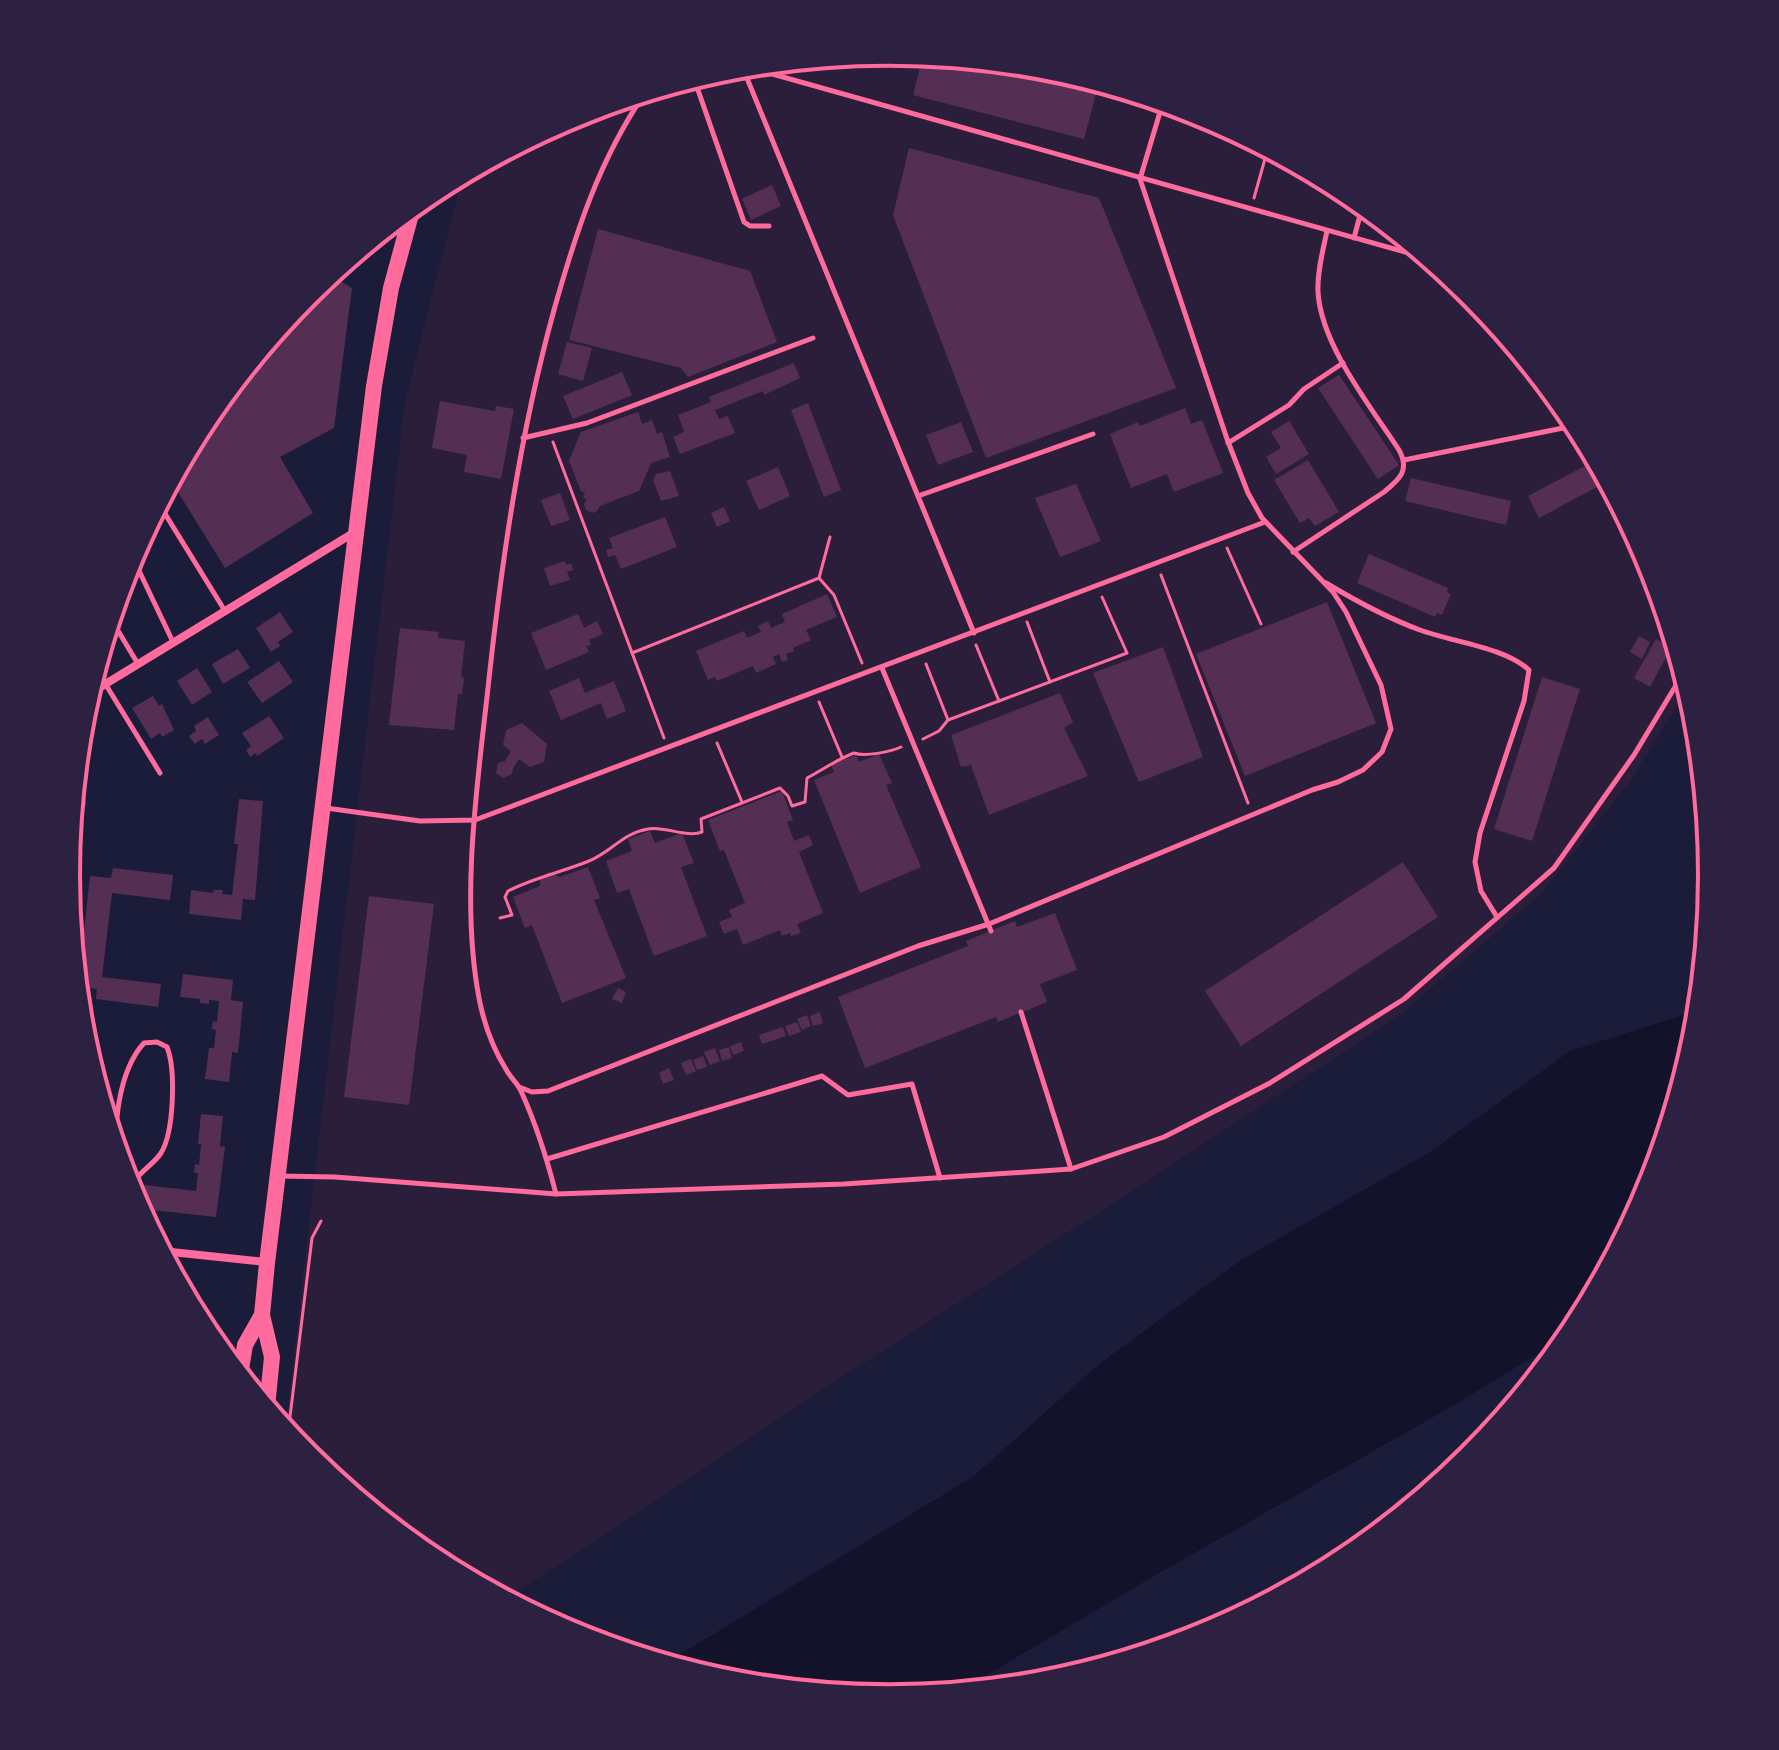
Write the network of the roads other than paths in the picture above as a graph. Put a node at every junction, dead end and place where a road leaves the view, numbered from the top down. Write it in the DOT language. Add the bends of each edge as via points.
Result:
graph roads {
  1 [pos="774,75"];
  2 [pos="748,79"];
  3 [pos="698,90"];
  4 [pos="637,107"];
  5 [pos="1160,113"];
  6 [pos="1140,179"];
  7 [pos="1360,217"];
  8 [pos="407,226"];
  9 [pos="769,226"];
  10 [pos="1327,231"];
  11 [pos="1354,238"];
  12 [pos="1405,252"];
  13 [pos="813,338"];
  14 [pos="1343,363"];
  15 [pos="1563,428"];
  16 [pos="1093,434"];
  17 [pos="523,438"];
  18 [pos="1228,443"];
  19 [pos="1404,460"];
  20 [pos="918,496"];
  21 [pos="165,514"];
  22 [pos="1265,522"];
  23 [pos="356,532"];
  24 [pos="1293,552"];
  25 [pos="139,572"];
  26 [pos="1322,580"];
  27 [pos="225,611"];
  28 [pos="118,631"];
  29 [pos="973,634"];
  30 [pos="173,642"];
  31 [pos="138,664"];
  32 [pos="882,668"];
  33 [pos="105,684"];
  34 [pos="1676,686"];
  35 [pos="160,773"];
  36 [pos="322,808"];
  37 [pos="475,820"];
  38 [pos="1497,917"];
  39 [pos="990,927"];
  40 [pos="1021,1012"];
  41 [pos="519,1087"];
  42 [pos="118,1119"];
  43 [pos="547,1159"];
  44 [pos="1071,1169"];
  45 [pos="138,1175"];
  46 [pos="277,1176"];
  47 [pos="940,1178"];
  48 [pos="556,1194"];
  49 [pos="175,1252"];
  50 [pos="267,1263"];
  51 [pos="262,1315"];
  52 [pos="243,1359"];
  53 [pos="268,1392"];
  1 -- 6 [label="lane"];
  2 -- 20 [label="lane"];
  3 -- 9 [label="lane" via="744,222"];
  4 -- 17 [label="lane" via="613,145 581,219"];
  5 -- 6 [label="lane"];
  6 -- 10 [label="lane"];
  6 -- 18 [label="lane"];
  7 -- 11 [label="lane"];
  8 -- 23 [label="main road" via="378,358"];
  10 -- 11 [label="lane"];
  10 -- 14 [label="lane" via="1318,297"];
  11 -- 12 [label="lane"];
  13 -- 17 [label="lane" via="587,423"];
  14 -- 18 [label="lane"];
  14 -- 19 [label="lane"];
  15 -- 19 [label="lane"];
  16 -- 20 [label="lane"];
  17 -- 37 [label="lane" via="504,555"];
  18 -- 22 [label="lane"];
  19 -- 24 [label="lane" via="1398,481"];
  20 -- 29 [label="lane"];
  21 -- 27 [label="lane"];
  22 -- 24 [label="lane"];
  22 -- 29 [label="lane"];
  23 -- 27 [label="street"];
  23 -- 36 [label="main road"];
  24 -- 26 [label="lane"];
  25 -- 30 [label="lane"];
  26 -- 38 [label="lane" via="1366,607 1507,657 1529,670 1475,862 1481,891"];
  26 -- 39 [label="lane" via="1346,612 1381,685 1391,729 1382,752 1363,770 1338,782"];
  27 -- 30 [label="street"];
  28 -- 31 [label="lane"];
  29 -- 32 [label="lane"];
  30 -- 31 [label="street"];
  31 -- 33 [label="street"];
  32 -- 37 [label="lane"];
  32 -- 39 [label="lane"];
  33 -- 35 [label="lane"];
  34 -- 38 [label="lane" via="1554,868"];
  36 -- 37 [label="lane" via="420,821"];
  36 -- 46 [label="main road"];
  37 -- 41 [label="lane" via="472,928 479,996 496,1051"];
  38 -- 44 [label="lane" via="1404,999 1270,1083 1164,1137"];
  39 -- 41 [label="lane" via="918,946 548,1091"];
  40 -- 44 [label="lane"];
  41 -- 43 [label="lane"];
  42 -- 45 [label="lane" via="123,1078 133,1055 144,1043 167,1047 174,1077 163,1149"];
  43 -- 47 [label="lane" via="822,1076 848,1095 912,1084"];
  43 -- 48 [label="lane"];
  44 -- 47 [label="lane"];
  46 -- 48 [label="lane"];
  46 -- 50 [label="main road"];
  47 -- 48 [label="lane"];
  49 -- 50 [label="street"];
  50 -- 51 [label="main road"];
  51 -- 52 [label="main road"];
  51 -- 53 [label="main road" via="272,1357"];
}
